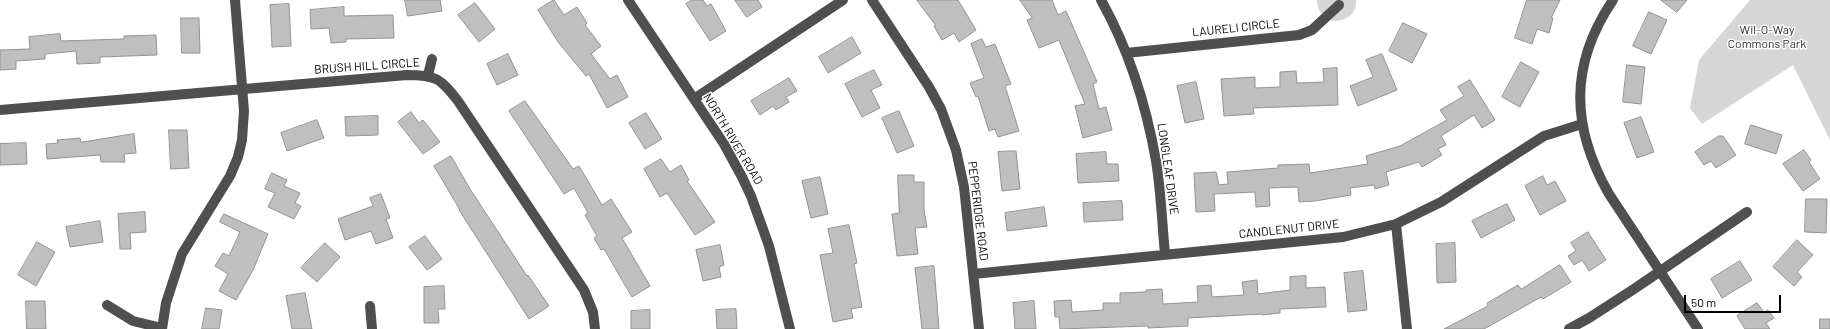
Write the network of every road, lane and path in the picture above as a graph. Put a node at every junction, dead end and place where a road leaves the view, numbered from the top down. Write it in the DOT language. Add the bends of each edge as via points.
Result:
graph roads {
  1 [pos="235,0"];
  2 [pos="628,0"];
  3 [pos="843,0"];
  4 [pos="872,0"];
  5 [pos="1101,0"];
  6 [pos="1613,0"];
  7 [pos="1339,5"];
  8 [pos="1126,53"];
  9 [pos="432,59"];
  10 [pos="428,75"];
  11 [pos="242,89"];
  12 [pos="694,100"];
  13 [pos="0,110"];
  14 [pos="1582,124"];
  15 [pos="1747,212"];
  16 [pos="1396,224"];
  17 [pos="1165,254"];
  18 [pos="1660,270"];
  19 [pos="973,274"];
  20 [pos="107,305"];
  21 [pos="370,306"];
  22 [pos="162,329"];
  23 [pos="372,329"];
  24 [pos="595,329"];
  25 [pos="790,329"];
  26 [pos="979,329"];
  27 [pos="1406,329"];
  28 [pos="1569,329"];
  29 [pos="1698,329"];
  1 -- 11 [label="street"];
  2 -- 12 [label="street, NORTH RIVER ROAD"];
  3 -- 12 [label="street"];
  4 -- 19 [label="street, PEPPERIDGE ROAD" via="929,87 949,128 961,167"];
  5 -- 8 [label="street, LONGLEAF DRIVE"];
  6 -- 14 [label="street" via="1599,22 1587,54 1580,94"];
  7 -- 8 [label="street, LAURELI CIRCLE" via="1312,30 1299,35"];
  8 -- 17 [label="street, LONGLEAF DRIVE" via="1137,82 1156,162"];
  9 -- 10 [label="street"];
  10 -- 11 [label="street, BRUSH HILL CIRCLE"];
  10 -- 24 [label="street, BRUSH HILL CIRCLE" via="438,79 458,101 584,290 593,312"];
  11 -- 13 [label="street, BRUSH HILL CIRCLE"];
  11 -- 22 [label="street" via="244,111 238,157 230,176 182,254 166,303"];
  12 -- 25 [label="street, NORTH RIVER ROAD" via="724,144 751,196 769,246"];
  14 -- 16 [label="street, CANDLENUT DRIVE" via="1544,136 1441,202"];
  14 -- 18 [label="street" via="1585,142 1597,173"];
  15 -- 18 [label="street"];
  16 -- 17 [label="street, CANDLENUT DRIVE" via="1343,237"];
  16 -- 27 [label="street"];
  17 -- 19 [label="street, CANDLENUT DRIVE"];
  18 -- 28 [label="street"];
  18 -- 29 [label="street"];
  19 -- 26 [label="street, PEPPERIDGE ROAD"];
  20 -- 22 [label="street" via="133,321"];
  21 -- 23 [label="street"];
}
